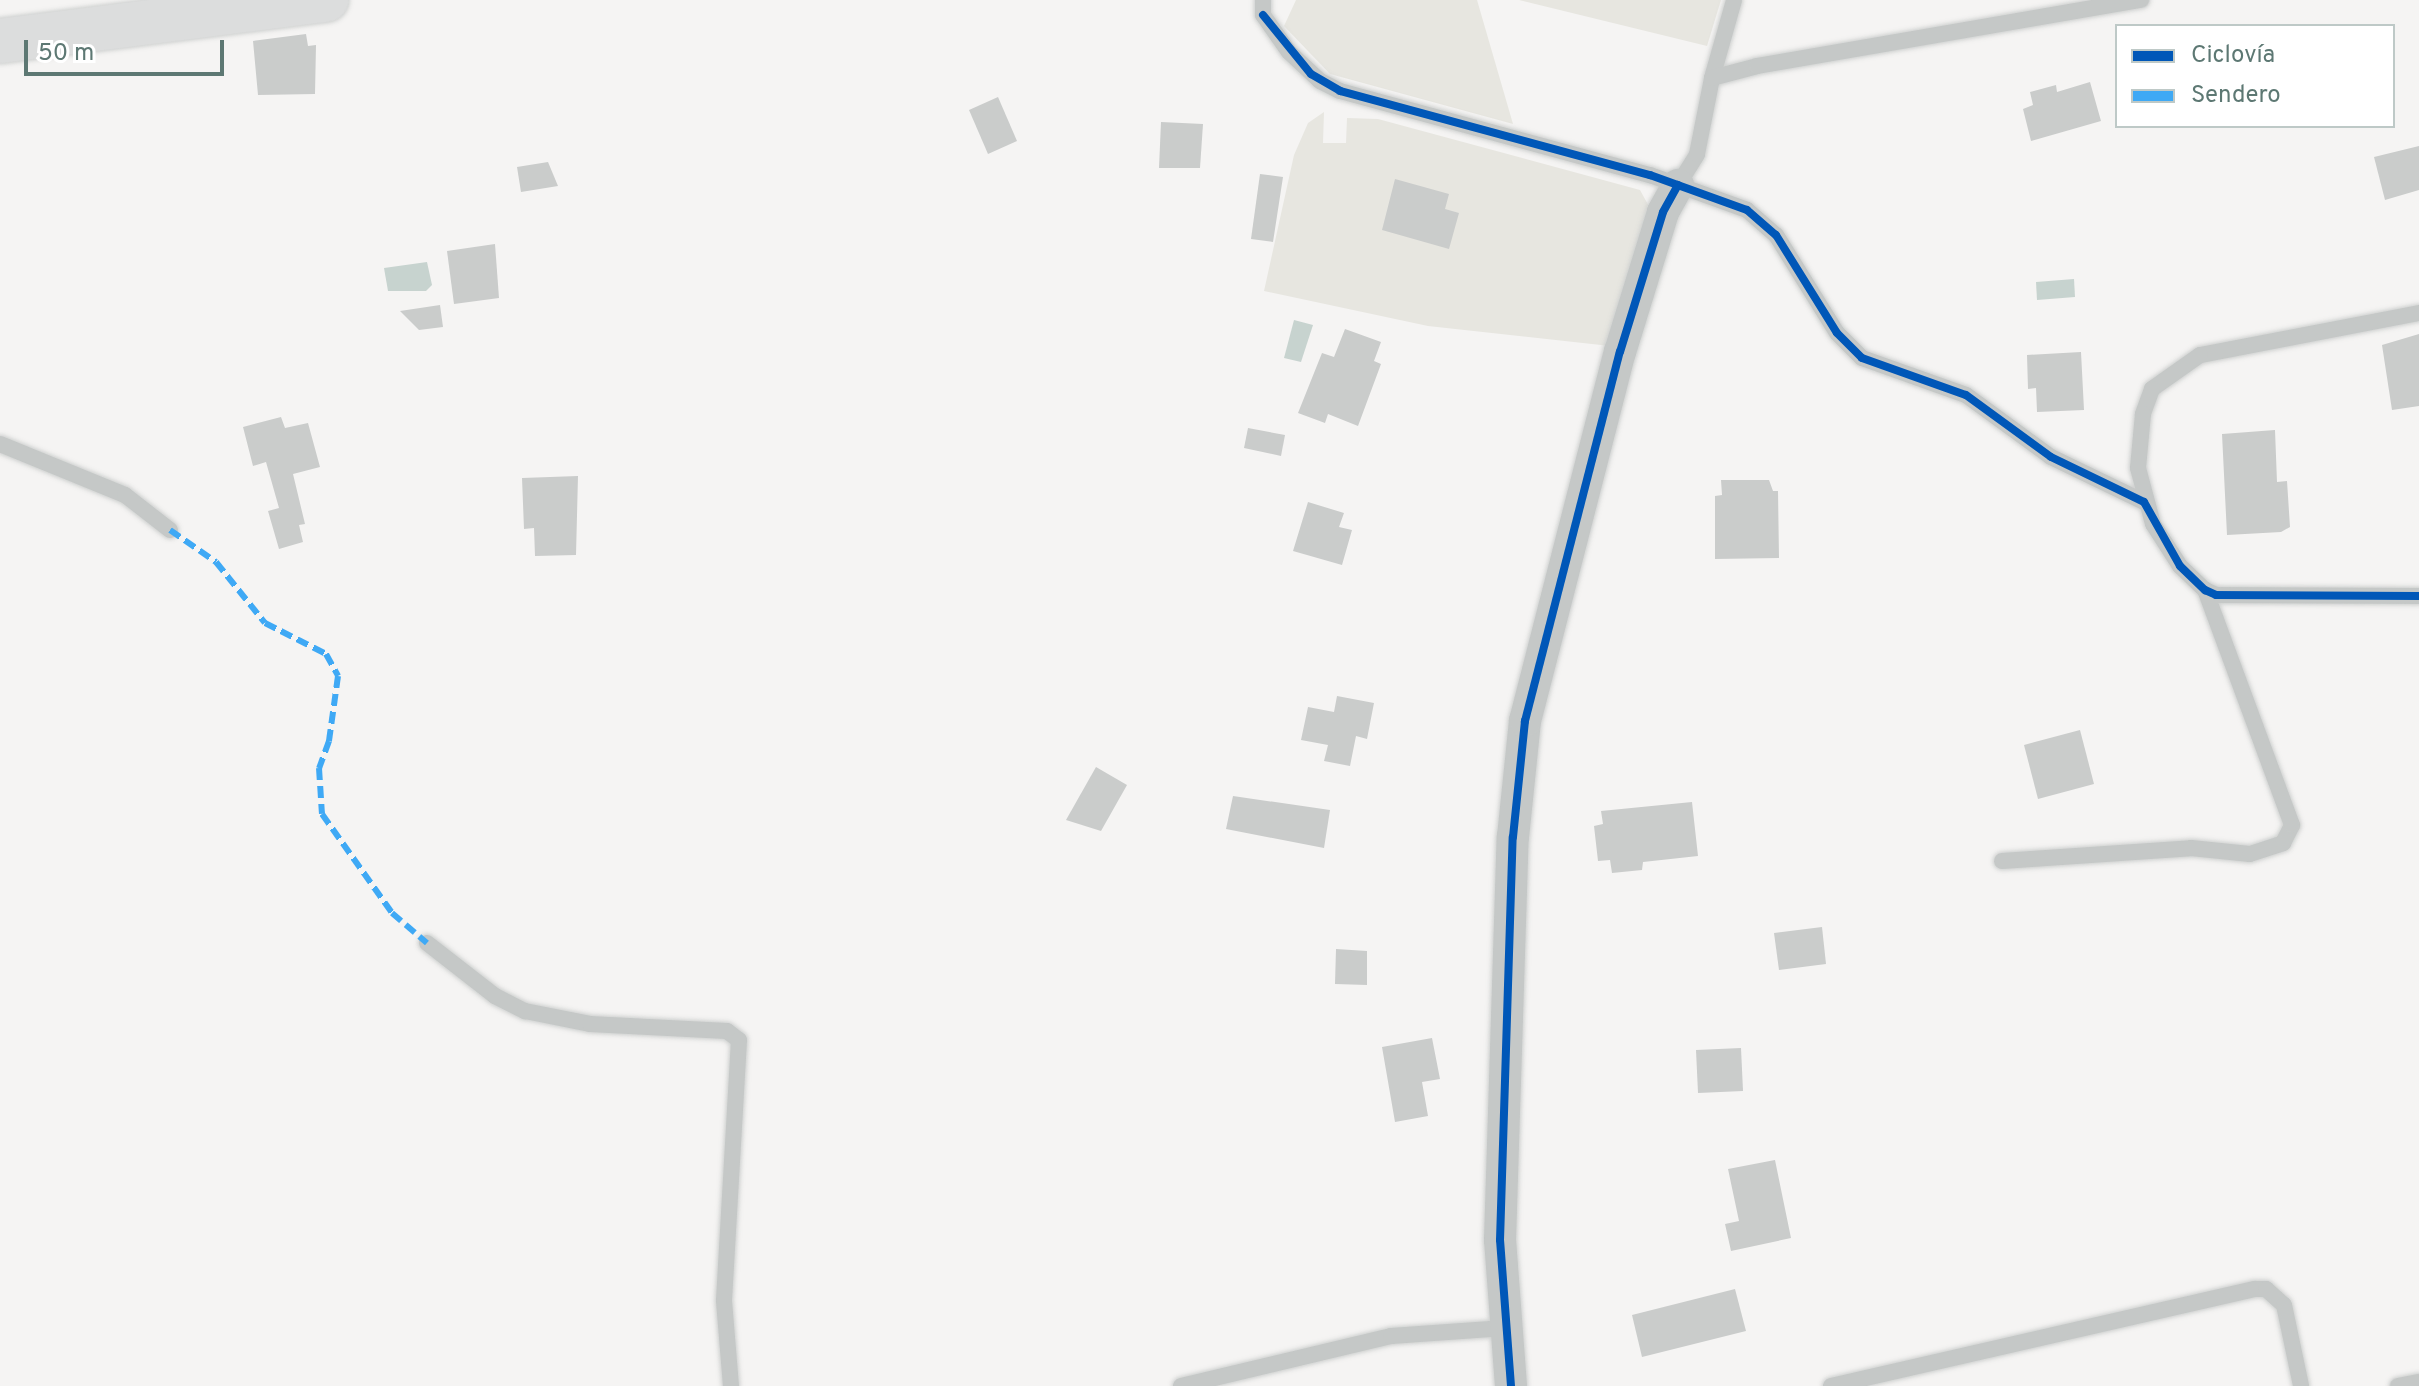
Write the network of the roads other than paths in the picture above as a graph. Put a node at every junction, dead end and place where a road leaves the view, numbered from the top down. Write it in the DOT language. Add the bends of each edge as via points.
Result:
graph roads {
  1 [pos="326,0"];
  2 [pos="1263,0"];
  3 [pos="1734,0"];
  4 [pos="2141,0"];
  5 [pos="0,41"];
  6 [pos="1712,78"];
  7 [pos="1678,185"];
  8 [pos="2419,313"];
  9 [pos="0,444"];
  10 [pos="2144,502"];
  11 [pos="170,530"];
  12 [pos="2205,590"];
  13 [pos="2419,596"];
  14 [pos="2002,861"];
  15 [pos="427,943"];
  16 [pos="1505,1328"];
  17 [pos="2419,1382"];
  18 [pos="731,1386"];
  19 [pos="1181,1386"];
  20 [pos="1511,1386"];
  21 [pos="1831,1386"];
  22 [pos="2301,1386"];
  23 [pos="2398,1386"];
  1 -- 5 [label="main road"];
  2 -- 7 [label="lane" via="1263,15 1289,52 1320,81 1340,91"];
  3 -- 6 [label="lane"];
  4 -- 6 [label="lane"];
  6 -- 7 [label="lane" via="1697,154"];
  7 -- 10 [label="lane" via="1725,199 1764,221 1837,333 1862,358 1966,395 2051,457"];
  7 -- 16 [label="street" via="1663,212 1620,352 1525,721 1510,908 1500,1240"];
  8 -- 10 [label="lane" via="2200,355 2169,374 2152,389 2143,414 2138,468"];
  9 -- 11 [label="lane" via="125,495"];
  10 -- 12 [label="lane" via="2180,566"];
  12 -- 13 [label="lane" via="2216,595"];
  12 -- 14 [label="lane" via="2292,825 2283,843 2250,854 2191,848"];
  15 -- 18 [label="lane" via="495,996 525,1011 590,1024 727,1031 739,1040 724,1301"];
  16 -- 19 [label="lane" via="1391,1336"];
  16 -- 20 [label="street"];
  17 -- 23 [label="lane"];
  21 -- 22 [label="lane" via="2266,1289 2284,1305"];
}
